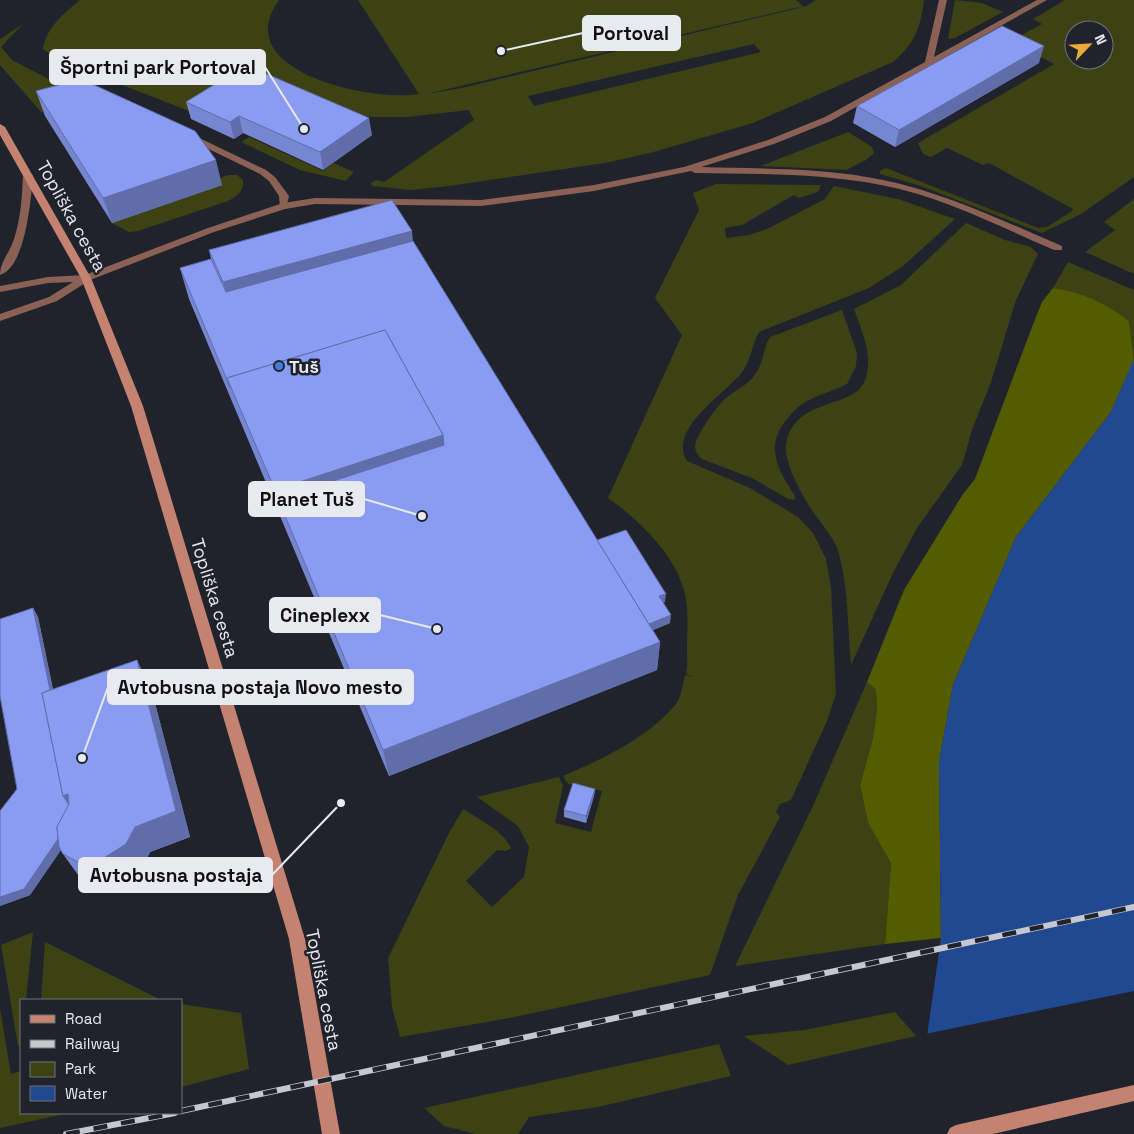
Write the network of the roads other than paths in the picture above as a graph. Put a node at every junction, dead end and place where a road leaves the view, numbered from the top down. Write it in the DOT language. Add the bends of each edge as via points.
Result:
graph roads {
  1 [pos="943,0"];
  2 [pos="1043,0"];
  3 [pos="929,62"];
  4 [pos="0,126"];
  5 [pos="176,130"];
  6 [pos="686,169"];
  7 [pos="28,174"];
  8 [pos="283,206"];
  9 [pos="1058,248"];
  10 [pos="0,272"];
  11 [pos="86,278"];
  12 [pos="0,289"];
  13 [pos="0,318"];
  14 [pos="1134,1093"];
  15 [pos="331,1134"];
  16 [pos="956,1134"];
  1 -- 3 [label="street"];
  2 -- 3 [label="street"];
  3 -- 6 [label="street" via="828,119 771,142"];
  4 -- 7 [label="main road, Topliška cesta"];
  5 -- 8 [label="street" via="263,172 284,196"];
  6 -- 8 [label="street" via="594,188 481,203 315,201"];
  6 -- 9 [label="street" via="817,175 882,182 942,201"];
  7 -- 10 [label="street" via="24,220 16,253"];
  7 -- 11 [label="main road, Topliška cesta"];
  8 -- 11 [label="street"];
  11 -- 12 [label="street" via="48,280"];
  11 -- 13 [label="street" via="53,299"];
  11 -- 15 [label="main road, Topliška cesta" via="137,406 297,939"];
  14 -- 16 [label="main road"];
}
